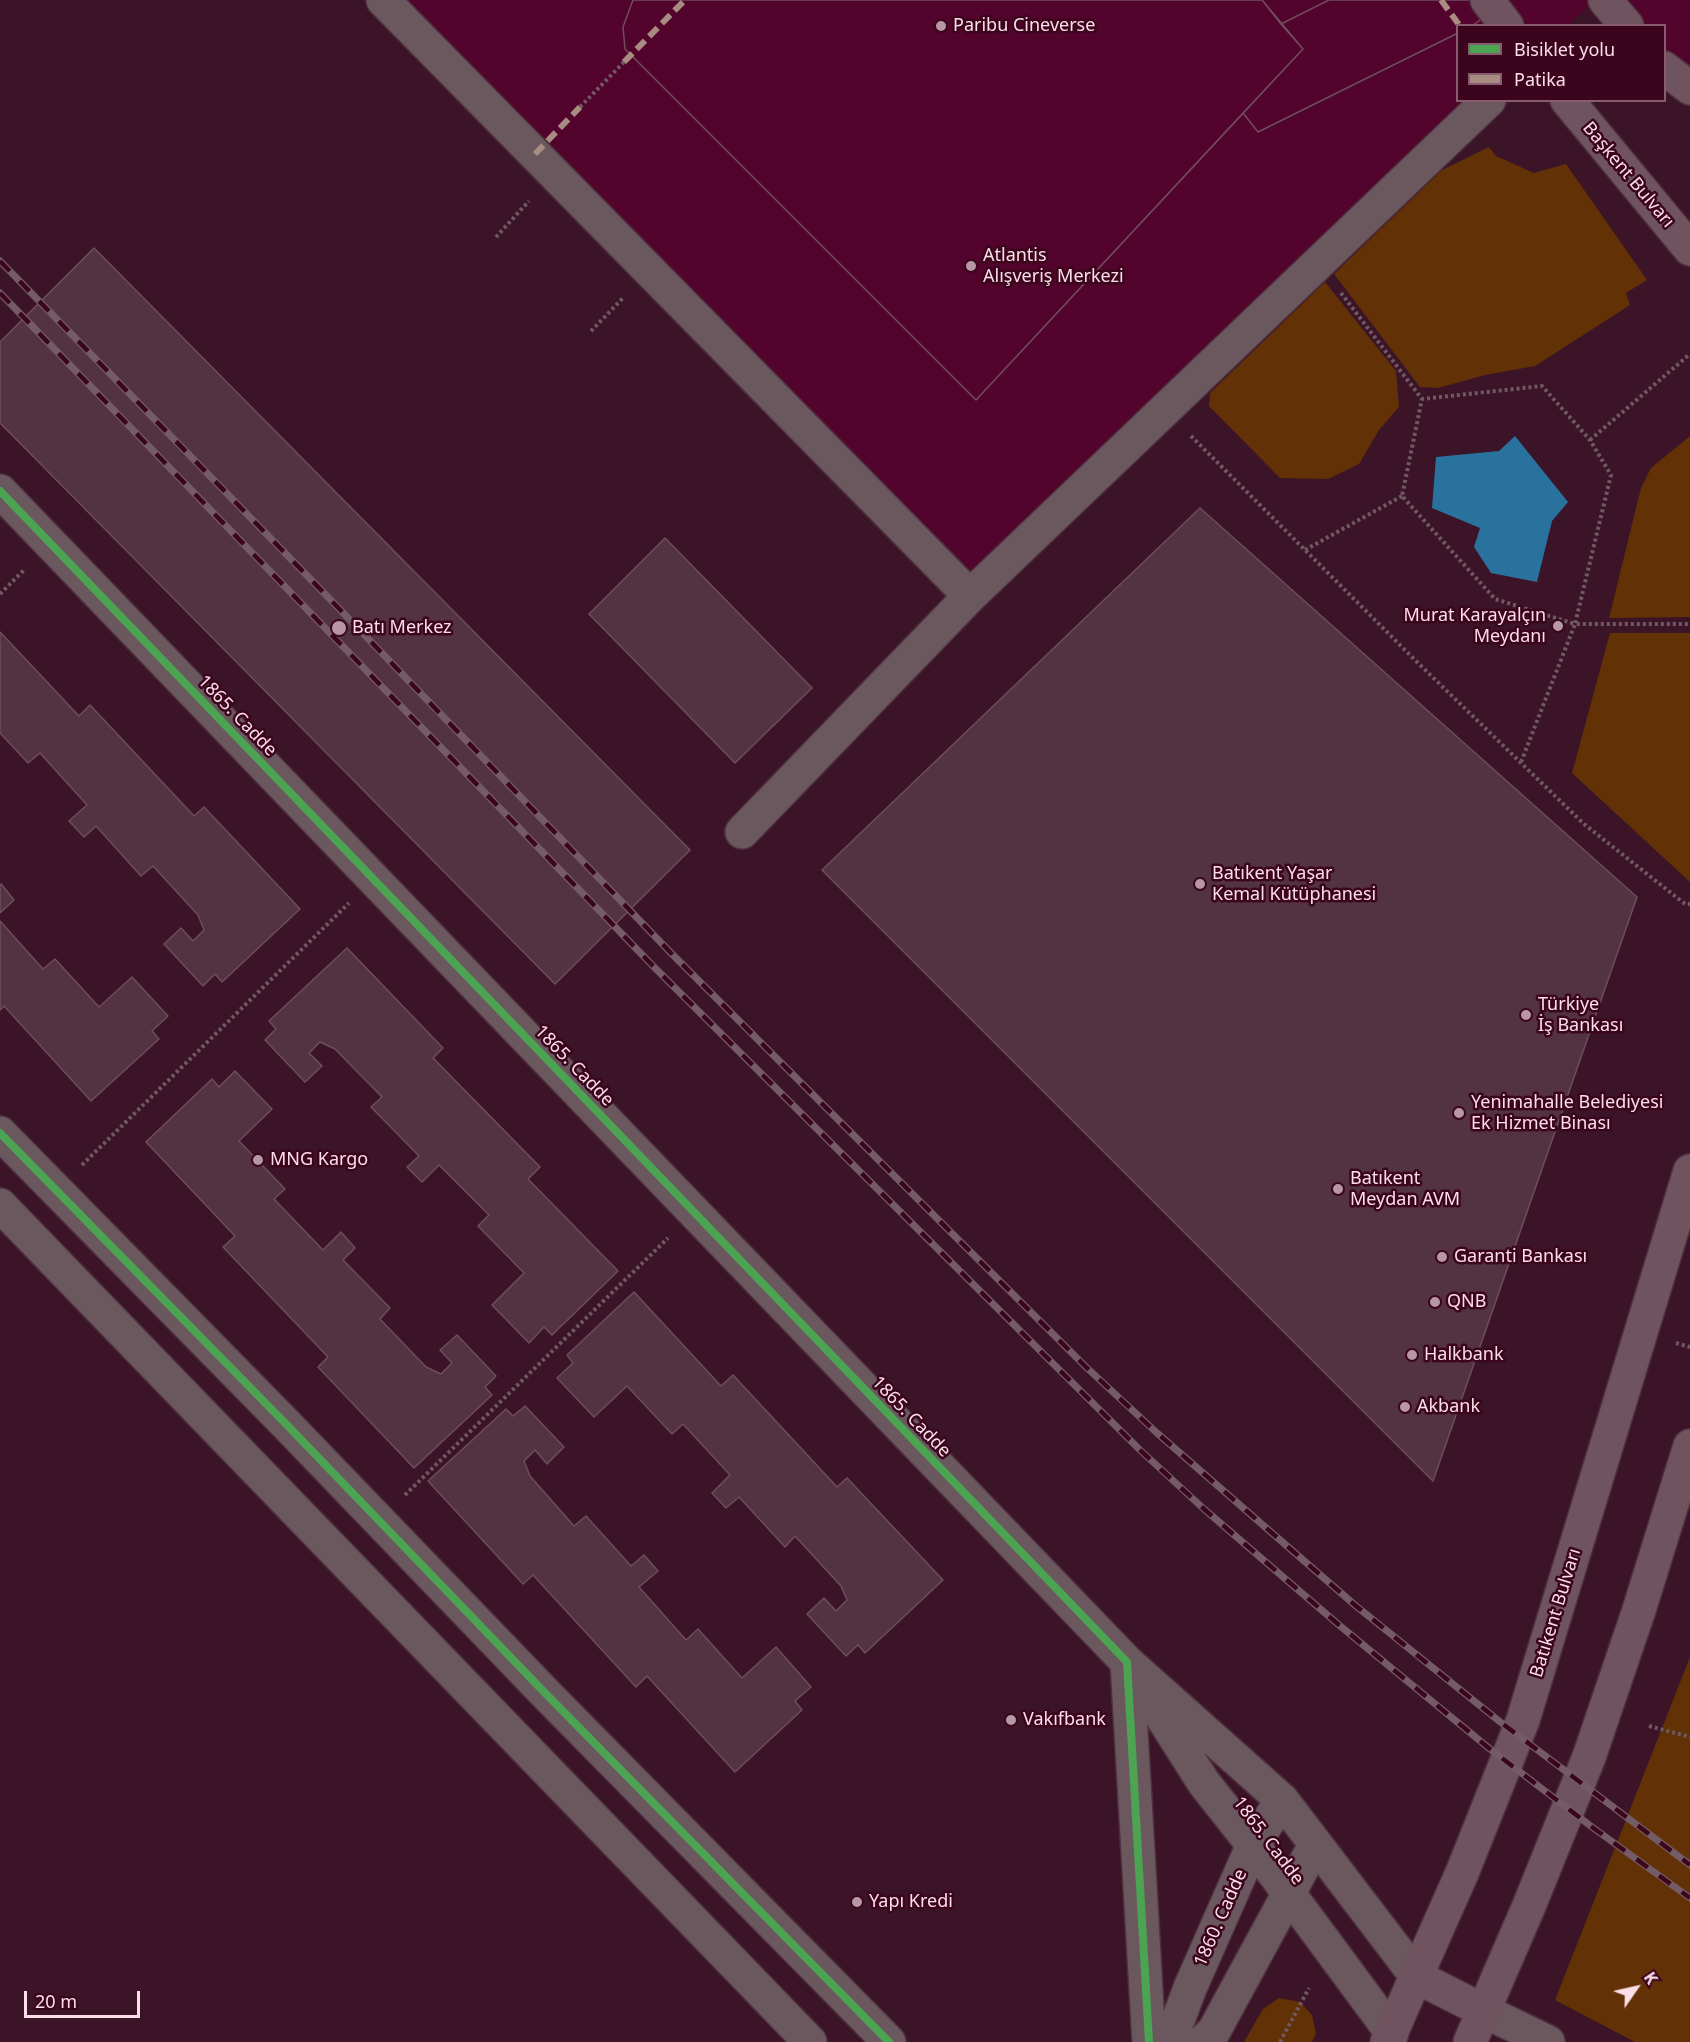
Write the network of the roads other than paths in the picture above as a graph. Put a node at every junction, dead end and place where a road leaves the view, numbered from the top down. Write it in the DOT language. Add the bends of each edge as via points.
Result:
graph roads {
  1 [pos="382,0"];
  2 [pos="1487,0"];
  3 [pos="1605,0"];
  4 [pos="1505,24"];
  5 [pos="1625,24"];
  6 [pos="1666,69"];
  7 [pos="1690,88"];
  8 [pos="1487,102"];
  9 [pos="1569,102"];
  10 [pos="1690,249"];
  11 [pos="0,491"];
  12 [pos="970,596"];
  13 [pos="742,832"];
  14 [pos="0,1133"];
  15 [pos="1690,1172"];
  16 [pos="0,1205"];
  17 [pos="1690,1446"];
  18 [pos="1127,1662"];
  19 [pos="1282,1800"];
  20 [pos="1253,1845"];
  21 [pos="1315,1845"];
  22 [pos="1289,1894"];
  23 [pos="1417,1977"];
  24 [pos="1484,2011"];
  25 [pos="1396,2039"];
  26 [pos="810,2042"];
  27 [pos="889,2042"];
  28 [pos="1149,2042"];
  29 [pos="1170,2042"];
  30 [pos="1203,2042"];
  31 [pos="1470,2042"];
  32 [pos="1548,2042"];
  1 -- 12 [label="street"];
  2 -- 4 [label="main road"];
  3 -- 5 [label="main road"];
  6 -- 7 [label="main road"];
  8 -- 12 [label="street"];
  9 -- 10 [label="main road, Başkent Bulvarı"];
  11 -- 18 [label="street, 1865. Cadde"];
  12 -- 13 [label="street"];
  14 -- 27 [label="street"];
  15 -- 23 [label="main road, Batıkent Bulvarı" via="1523,1719"];
  16 -- 26 [label="street"];
  17 -- 24 [label="main road" via="1589,1757"];
  18 -- 19 [label="street, 1865. Cadde"];
  18 -- 20 [label="street, 1865. Cadde" via="1204,1783"];
  18 -- 28 [label="street"];
  19 -- 20 [label="street, 1860. Cadde"];
  19 -- 21 [label="street, 1865. Cadde"];
  20 -- 22 [label="street, 1865. Cadde"];
  20 -- 29 [label="street, 1860. Cadde"];
  21 -- 22 [label="street"];
  21 -- 23 [label="street, 1865. Cadde"];
  22 -- 25 [label="street, 1865. Cadde"];
  22 -- 30 [label="street" via="1214,2031"];
  23 -- 24 [label="main road"];
  23 -- 25 [label="main road, Batıkent Bulvarı"];
  24 -- 31 [label="main road"];
  24 -- 32 [label="street"];
}
